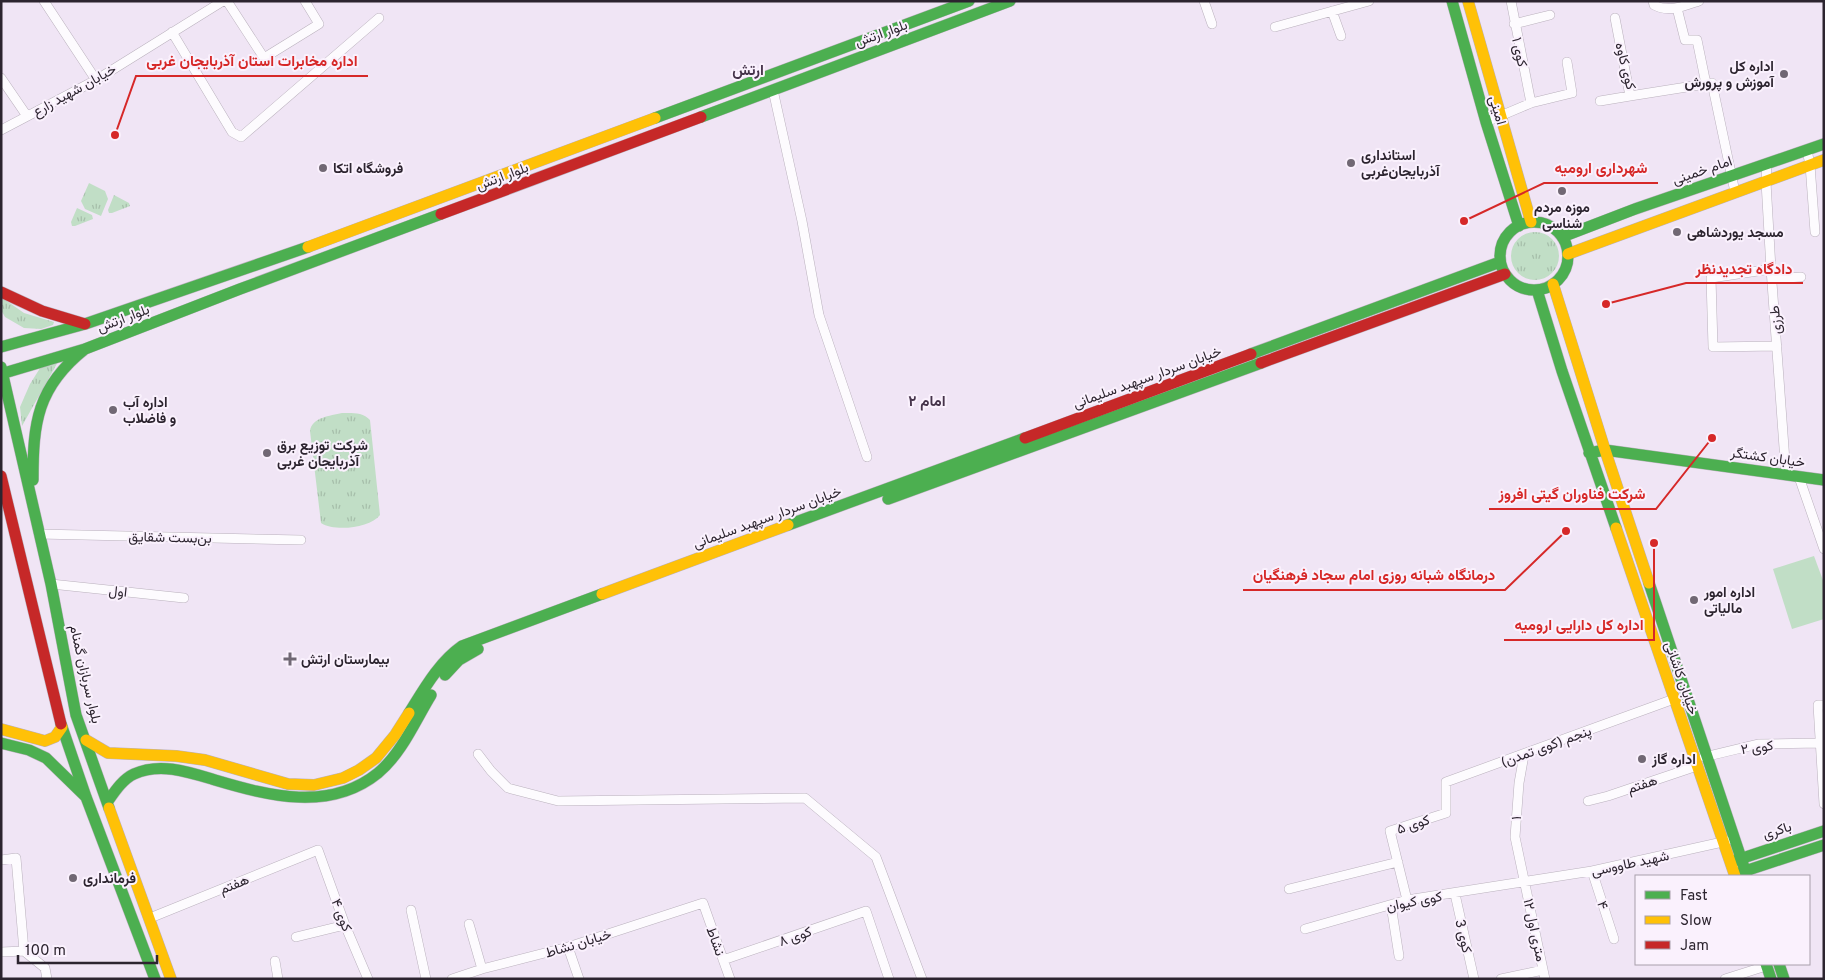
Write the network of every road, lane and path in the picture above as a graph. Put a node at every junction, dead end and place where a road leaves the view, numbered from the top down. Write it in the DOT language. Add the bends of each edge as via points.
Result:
graph roads {
  1 [pos="44,1"];
  2 [pos="202,1"];
  3 [pos="225,1"];
  4 [pos="305,1"];
  5 [pos="969,1"];
  6 [pos="1010,1"];
  7 [pos="1204,1"];
  8 [pos="1369,1"];
  9 [pos="1452,1"];
  10 [pos="1468,1"];
  11 [pos="1511,1"];
  12 [pos="1653,1"];
  13 [pos="1699,1"];
  14 [pos="1677,8"];
  15 [pos="208,10"];
  16 [pos="1332,11"];
  17 [pos="1550,15"];
  18 [pos="379,18"];
  19 [pos="1615,18"];
  20 [pos="1212,24"];
  21 [pos="1514,24"];
  22 [pos="1275,28"];
  23 [pos="172,32"];
  24 [pos="1341,36"];
  25 [pos="1567,62"];
  26 [pos="768,75"];
  27 [pos="1,78"];
  28 [pos="96,80"];
  29 [pos="1709,84"];
  30 [pos="773,90"];
  31 [pos="1630,96"];
  32 [pos="1600,101"];
  33 [pos="1531,103"];
  34 [pos="27,116"];
  35 [pos="1501,116"];
  36 [pos="1486,122"];
  37 [pos="1,130"];
  38 [pos="1824,144"];
  39 [pos="1807,150"];
  40 [pos="1824,160"];
  41 [pos="1767,164"];
  42 [pos="1810,166"];
  43 [pos="1732,175"];
  44 [pos="1766,182"];
  45 [pos="1735,192"];
  46 [pos="1531,222"];
  47 [pos="1519,226"];
  48 [pos="1815,232"];
  49 [pos="1562,237"];
  50 [pos="323,242"];
  51 [pos="1568,254"];
  52 [pos="328,257"];
  53 [pos="1500,262"];
  54 [pos="235,271"];
  55 [pos="1505,274"];
  56 [pos="1771,274"];
  57 [pos="1801,276"];
  58 [pos="1553,284"];
  59 [pos="240,289"];
  60 [pos="1536,290"];
  61 [pos="1,292"];
  62 [pos="85,324"];
  63 [pos="1777,346"];
  64 [pos="1,347"];
  65 [pos="85,349"];
  66 [pos="2,372"];
  67 [pos="1605,450"];
  68 [pos="1590,452"];
  69 [pos="867,457"];
  70 [pos="1786,475"];
  71 [pos="1,476"];
  72 [pos="1799,477"];
  73 [pos="1824,480"];
  74 [pos="32,505"];
  75 [pos="39,534"];
  76 [pos="301,540"];
  77 [pos="1824,549"];
  78 [pos="51,584"];
  79 [pos="184,598"];
  80 [pos="1674,699"];
  81 [pos="1824,705"];
  82 [pos="62,727"];
  83 [pos="1,729"];
  84 [pos="86,740"];
  85 [pos="1,743"];
  86 [pos="1820,743"];
  87 [pos="478,754"];
  88 [pos="1524,755"];
  89 [pos="1707,757"];
  90 [pos="1696,763"];
  91 [pos="86,797"];
  92 [pos="1588,800"];
  93 [pos="108,801"];
  94 [pos="1824,804"];
  95 [pos="1446,813"];
  96 [pos="1824,831"];
  97 [pos="1734,838"];
  98 [pos="1723,842"];
  99 [pos="1824,845"];
  100 [pos="318,850"];
  101 [pos="1798,855"];
  102 [pos="1,860"];
  103 [pos="1735,860"];
  104 [pos="1398,862"];
  105 [pos="1592,871"];
  106 [pos="1741,875"];
  107 [pos="1771,875"];
  108 [pos="1525,881"];
  109 [pos="1290,889"];
  110 [pos="1455,894"];
  111 [pos="1407,900"];
  112 [pos="702,903"];
  113 [pos="1391,905"];
  114 [pos="411,910"];
  115 [pos="150,918"];
  116 [pos="469,924"];
  117 [pos="345,925"];
  118 [pos="1305,928"];
  119 [pos="296,937"];
  120 [pos="1614,939"];
  121 [pos="568,947"];
  122 [pos="24,951"];
  123 [pos="1,952"];
  124 [pos="1400,956"];
  125 [pos="723,960"];
  126 [pos="275,961"];
  127 [pos="1766,965"];
  128 [pos="1779,965"];
  129 [pos="478,973"];
  130 [pos="1544,974"];
  131 [pos="47,979"];
  132 [pos="155,979"];
  133 [pos="171,979"];
  134 [pos="278,979"];
  135 [pos="368,979"];
  136 [pos="426,979"];
  137 [pos="452,979"];
  138 [pos="578,979"];
  139 [pos="730,979"];
  140 [pos="889,979"];
  141 [pos="922,979"];
  142 [pos="1474,979"];
  143 [pos="1501,979"];
  144 [pos="1725,979"];
  145 [pos="1771,979"];
  146 [pos="1784,979"];
  1 -- 28 [label="street"];
  2 -- 15 [label="street"];
  3 -- 4 [label="street" via="264,58 318,24"];
  3 -- 15 [label="street, خیابان شهید زارع"];
  5 -- 26 [label="main road, بلوار ارتش"];
  6 -- 30 [label="main road, بلوار ارتش"];
  7 -- 20 [label="street"];
  8 -- 16 [label="street"];
  9 -- 36 [label="main road, امینی"];
  10 -- 35 [label="main road, امینی"];
  11 -- 21 [label="street, کوی ۱"];
  12 -- 14 [label="street" via="1658,8"];
  13 -- 14 [label="street"];
  14 -- 29 [label="street" via="1685,40 1697,40"];
  15 -- 23 [label="street, خیابان شهید زارع"];
  16 -- 22 [label="street"];
  16 -- 24 [label="street"];
  17 -- 21 [label="street"];
  18 -- 23 [label="street" via="241,137 232,132"];
  19 -- 31 [label="street, کوی کاوه"];
  21 -- 33 [label="street, کوی ۱"];
  23 -- 28 [label="street, خیابان شهید زارع"];
  25 -- 33 [label="street" via="1572,93"];
  26 -- 30 [label="main road"];
  26 -- 50 [label="main road, بلوار ارتش"];
  27 -- 34 [label="street"];
  28 -- 34 [label="street, خیابان شهید زارع"];
  29 -- 31 [label="street, کوی کاوه"];
  29 -- 43 [label="street"];
  30 -- 52 [label="main road, بلوار ارتش"];
  30 -- 69 [label="street" via="802,221 818,315"];
  31 -- 32 [label="street"];
  33 -- 35 [label="street"];
  34 -- 37 [label="street, خیابان شهید زارع"];
  35 -- 36 [label="street"];
  35 -- 46 [label="main road, امینی"];
  36 -- 47 [label="main road, امینی"];
  38 -- 39 [label="main road, امام خمینی"];
  39 -- 41 [label="main road, امام خمینی"];
  39 -- 42 [label="street"];
  40 -- 42 [label="main road"];
  41 -- 43 [label="main road, امام خمینی"];
  41 -- 44 [label="street, طرزی"];
  42 -- 44 [label="main road"];
  42 -- 48 [label="street"];
  43 -- 45 [label="street"];
  43 -- 49 [label="main road, امام خمینی"];
  44 -- 45 [label="main road"];
  44 -- 56 [label="street, طرزی"];
  45 -- 51 [label="main road"];
  46 -- 47 [label="main road"];
  46 -- 49 [label="main road" via="1548,226"];
  47 -- 53 [label="main road" via="1502,243"];
  49 -- 51 [label="main road"];
  50 -- 52 [label="main road"];
  50 -- 54 [label="main road, بلوار ارتش"];
  51 -- 58 [label="main road" via="1564,271"];
  52 -- 59 [label="main road, بلوار ارتش"];
  53 -- 55 [label="main road"];
  53 -- 84 [label="main road, خیابان سردار سپهبد سلیمانی" via="462,646 432,677 395,735 376,758 343,778 314,785 288,784 205,760 108,753"];
  54 -- 59 [label="main road"];
  54 -- 62 [label="main road, بلوار ارتش"];
  55 -- 60 [label="main road" via="1522,288"];
  55 -- 93 [label="main road, خیابان سردار سپهبد سلیمانی" via="465,654 438,684 389,763 357,787 312,799 287,797 182,770 155,770 135,774 124,781"];
  56 -- 57 [label="street"];
  56 -- 63 [label="street, طرزی"];
  56 -- 63 [label="street" via="1711,278 1713,347"];
  58 -- 60 [label="main road"];
  58 -- 67 [label="main road, خیابان کاشانی"];
  59 -- 65 [label="main road, بلوار ارتش"];
  60 -- 68 [label="main road, خیابان کاشانی"];
  61 -- 62 [label="main road" via="26,306"];
  62 -- 64 [label="main road, بلوار ارتش"];
  63 -- 70 [label="street, طرزی"];
  65 -- 66 [label="main road, بلوار ارتش"];
  65 -- 74 [label="main road" via="61,371 48,391 38,417 34,432"];
  66 -- 74 [label="main road, بلوار سربازان گمنام"];
  67 -- 68 [label="main road, خیابان کشتگر"];
  67 -- 70 [label="main road, خیابان کشتگر"];
  67 -- 89 [label="main road, خیابان کاشانی"];
  68 -- 80 [label="main road, خیابان کاشانی"];
  70 -- 72 [label="main road, خیابان کشتگر"];
  71 -- 82 [label="main road"];
  72 -- 73 [label="main road, خیابان کشتگر"];
  72 -- 77 [label="street"];
  74 -- 75 [label="main road, بلوار سربازان گمنام"];
  75 -- 76 [label="street, بن‌بست شقایق"];
  75 -- 78 [label="main road, بلوار سربازان گمنام"];
  78 -- 79 [label="street, اول"];
  78 -- 84 [label="main road, بلوار سربازان گمنام" via="76,715"];
  80 -- 88 [label="street, پنجم (کوی تمدن)"];
  80 -- 90 [label="main road, خیابان کاشانی"];
  81 -- 86 [label="street" via="1818,705"];
  82 -- 83 [label="main road" via="55,737 45,741"];
  82 -- 91 [label="main road"];
  84 -- 93 [label="main road, بلوار سربازان گمنام"];
  85 -- 91 [label="main road" via="46,758"];
  86 -- 89 [label="street, کوی ۲" via="1758,744"];
  86 -- 94 [label="street"];
  87 -- 141 [label="street" via="508,788 558,801 805,798 876,857"];
  88 -- 95 [label="street, پنجم (کوی تمدن)" via="1446,782"];
  88 -- 108 [label="street, ۱" via="1514,837"];
  89 -- 90 [label="street, کوی ۲"];
  89 -- 97 [label="main road, خیابان کاشانی"];
  90 -- 92 [label="street, هفتم" via="1608,796"];
  90 -- 98 [label="main road, خیابان کاشانی"];
  91 -- 132 [label="main road"];
  93 -- 115 [label="main road, بلوار سربازان گمنام"];
  95 -- 104 [label="street, کوی ۵" via="1390,831"];
  96 -- 103 [label="main road, باکری"];
  97 -- 98 [label="street, شهید طاووسی"];
  97 -- 103 [label="main road, خیابان کاشانی"];
  98 -- 103 [label="main road, خیابان کاشانی"];
  98 -- 105 [label="street, شهید طاووسی"];
  99 -- 101 [label="main road"];
  100 -- 115 [label="street, هفتم"];
  100 -- 117 [label="street, کوی ۴"];
  101 -- 106 [label="main road"];
  101 -- 107 [label="main road"];
  102 -- 122 [label="street" via="16,858"];
  103 -- 106 [label="main road, خیابان کاشانی"];
  104 -- 109 [label="street"];
  104 -- 111 [label="street, کوی ۵"];
  105 -- 108 [label="street, شهید طاووسی"];
  105 -- 120 [label="street, ۴"];
  108 -- 110 [label="street, کوی کیوان"];
  108 -- 130 [label="street, ۱۲ متری اول"];
  110 -- 111 [label="street, کوی کیوان"];
  110 -- 142 [label="street, کوی 3"];
  111 -- 113 [label="street, کوی کیوان"];
  112 -- 121 [label="street, خیابان نشاط"];
  112 -- 125 [label="street, نشاط"];
  113 -- 118 [label="street, کوی کیوان"];
  113 -- 124 [label="street"];
  114 -- 136 [label="street"];
  115 -- 133 [label="main road, بلوار سربازان گمنام"];
  116 -- 129 [label="street"];
  117 -- 119 [label="street"];
  117 -- 135 [label="street, کوی ۴"];
  121 -- 129 [label="street, خیابان نشاط"];
  121 -- 138 [label="street"];
  122 -- 123 [label="street"];
  122 -- 131 [label="street" via="45,968"];
  125 -- 139 [label="street, نشاط"];
  125 -- 140 [label="street, کوی ۸" via="866,911"];
  126 -- 134 [label="street"];
  127 -- 144 [label="street"];
  127 -- 145 [label="main road"];
  128 -- 146 [label="main road"];
  129 -- 137 [label="street, خیابان نشاط"];
  130 -- 143 [label="street"];
}
